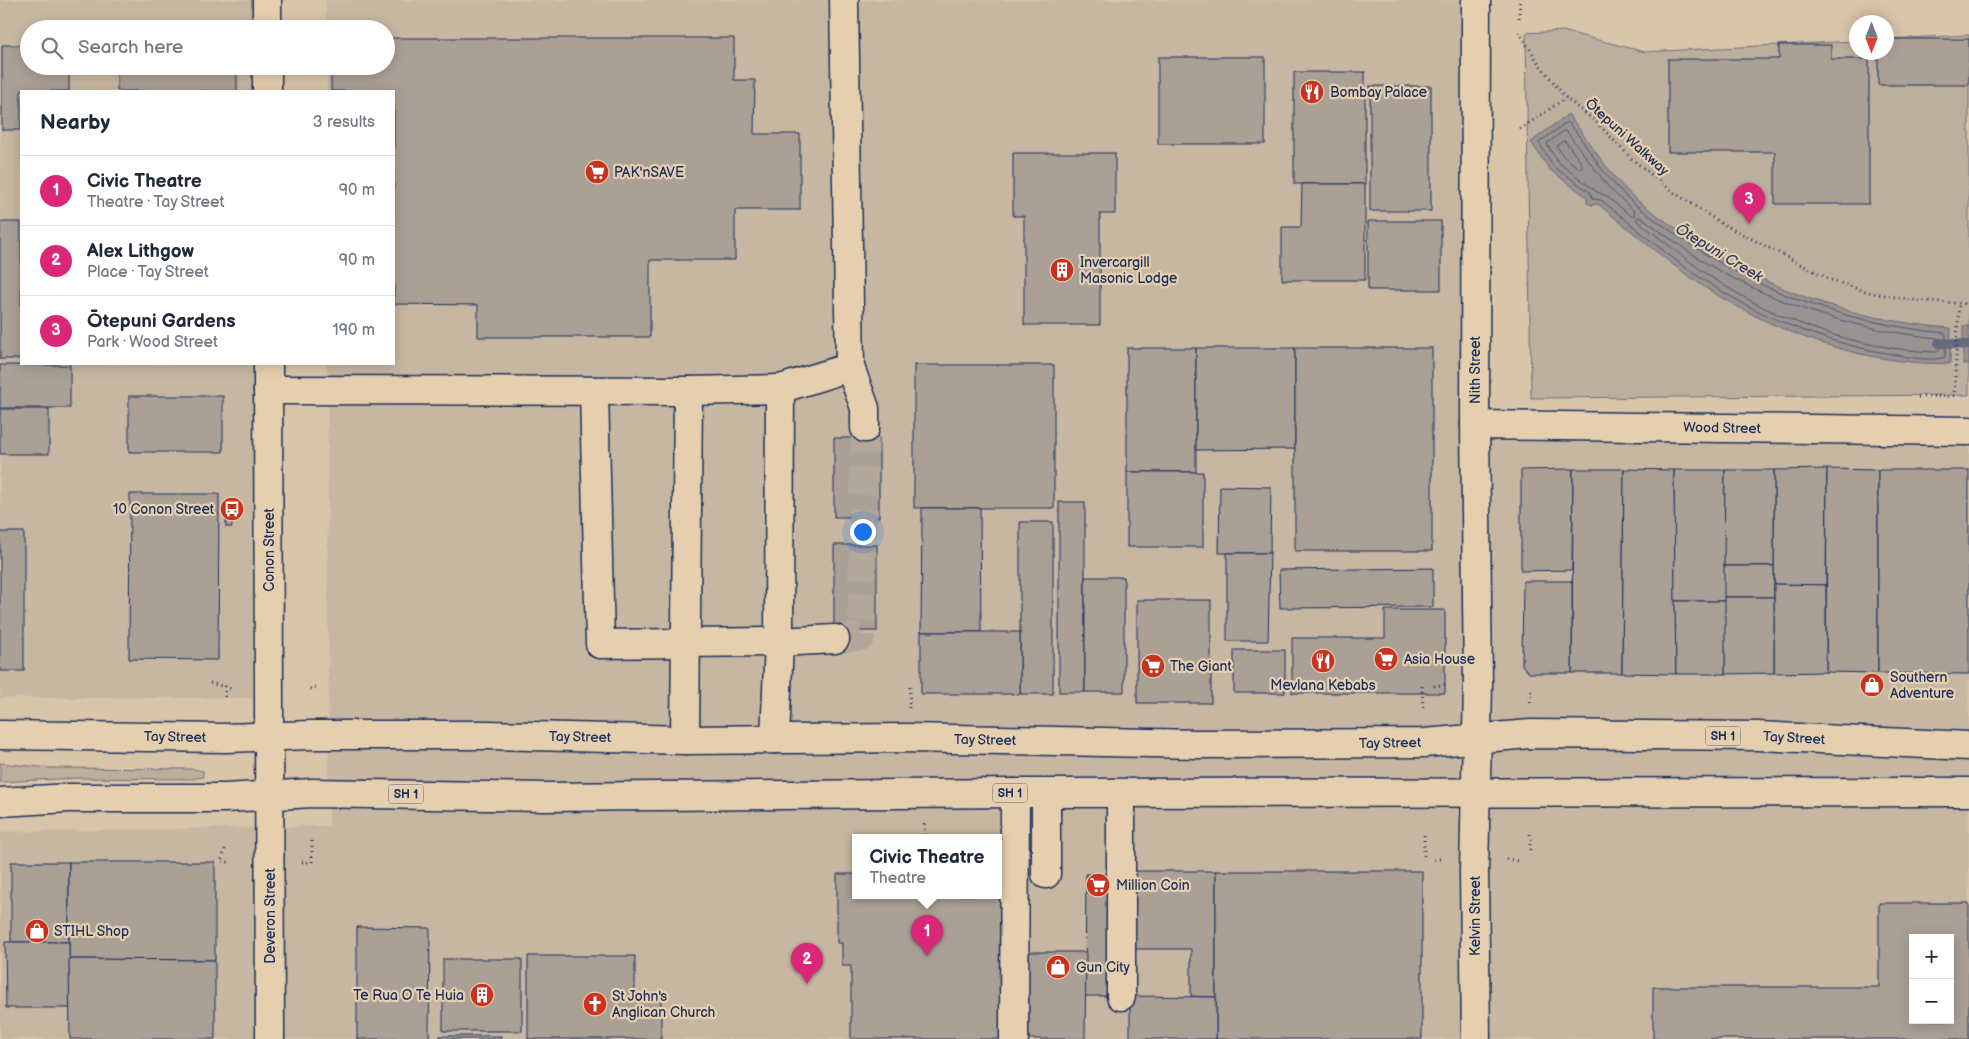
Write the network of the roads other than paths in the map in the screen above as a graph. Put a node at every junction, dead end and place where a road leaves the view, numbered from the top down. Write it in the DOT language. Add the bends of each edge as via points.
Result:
graph roads {
  1 [pos="266,0"];
  2 [pos="844,0"];
  3 [pos="1476,0"];
  4 [pos="267,20"];
  5 [pos="267,75"];
  6 [pos="267,90"];
  7 [pos="850,367"];
  8 [pos="268,377"];
  9 [pos="780,389"];
  10 [pos="594,391"];
  11 [pos="688,391"];
  12 [pos="1475,425"];
  13 [pos="865,428"];
  14 [pos="1969,431"];
  15 [pos="835,638"];
  16 [pos="779,642"];
  17 [pos="686,644"];
  18 [pos="0,735"];
  19 [pos="269,735"];
  20 [pos="775,739"];
  21 [pos="1477,739"];
  22 [pos="685,740"];
  23 [pos="1969,746"];
  24 [pos="1477,792"];
  25 [pos="1969,792"];
  26 [pos="1015,793"];
  27 [pos="270,794"];
  28 [pos="1046,794"];
  29 [pos="1122,794"];
  30 [pos="0,802"];
  31 [pos="1046,874"];
  32 [pos="1121,996"];
  33 [pos="270,1039"];
  34 [pos="1014,1039"];
  35 [pos="1476,1039"];
  1 -- 4 [label="main road"];
  2 -- 7 [label="main road"];
  3 -- 12 [label="main road, Nith Street"];
  5 -- 6 [label="main road"];
  7 -- 9 [label="main road"];
  7 -- 13 [label="main road" via="865,408"];
  8 -- 10 [label="main road"];
  8 -- 19 [label="main road, Conon Street"];
  9 -- 11 [label="main road"];
  9 -- 16 [label="main road"];
  10 -- 11 [label="main road"];
  10 -- 17 [label="main road" via="600,644"];
  11 -- 17 [label="main road"];
  12 -- 14 [label="main road, Wood Street"];
  12 -- 21 [label="main road, Nith Street"];
  15 -- 16 [label="main road"];
  16 -- 17 [label="main road"];
  16 -- 20 [label="main road"];
  17 -- 22 [label="main road"];
  18 -- 19 [label="main road, Tay Street / SH 1" via="224,738"];
  19 -- 22 [label="main road, Tay Street / SH 1" via="489,735"];
  19 -- 27 [label="main road, Conon Street"];
  20 -- 21 [label="main road, Tay Street / SH 1" via="909,738 1197,744 1424,743"];
  20 -- 22 [label="main road, Tay Street / SH 1"];
  21 -- 23 [label="main road, Tay Street / SH 1" via="1530,734 1758,736"];
  21 -- 24 [label="main road, Kelvin Street"];
  24 -- 25 [label="main road, SH 1"];
  24 -- 29 [label="main road, SH 1"];
  24 -- 35 [label="main road, Kelvin Street" via="1474,873"];
  26 -- 27 [label="main road, SH 1" via="543,797"];
  26 -- 28 [label="main road, SH 1"];
  26 -- 34 [label="main road"];
  27 -- 30 [label="main road, SH 1" via="224,798 69,798"];
  27 -- 33 [label="main road, Deveron Street"];
  28 -- 29 [label="main road, SH 1"];
  28 -- 31 [label="main road"];
  29 -- 32 [label="main road"];
}
